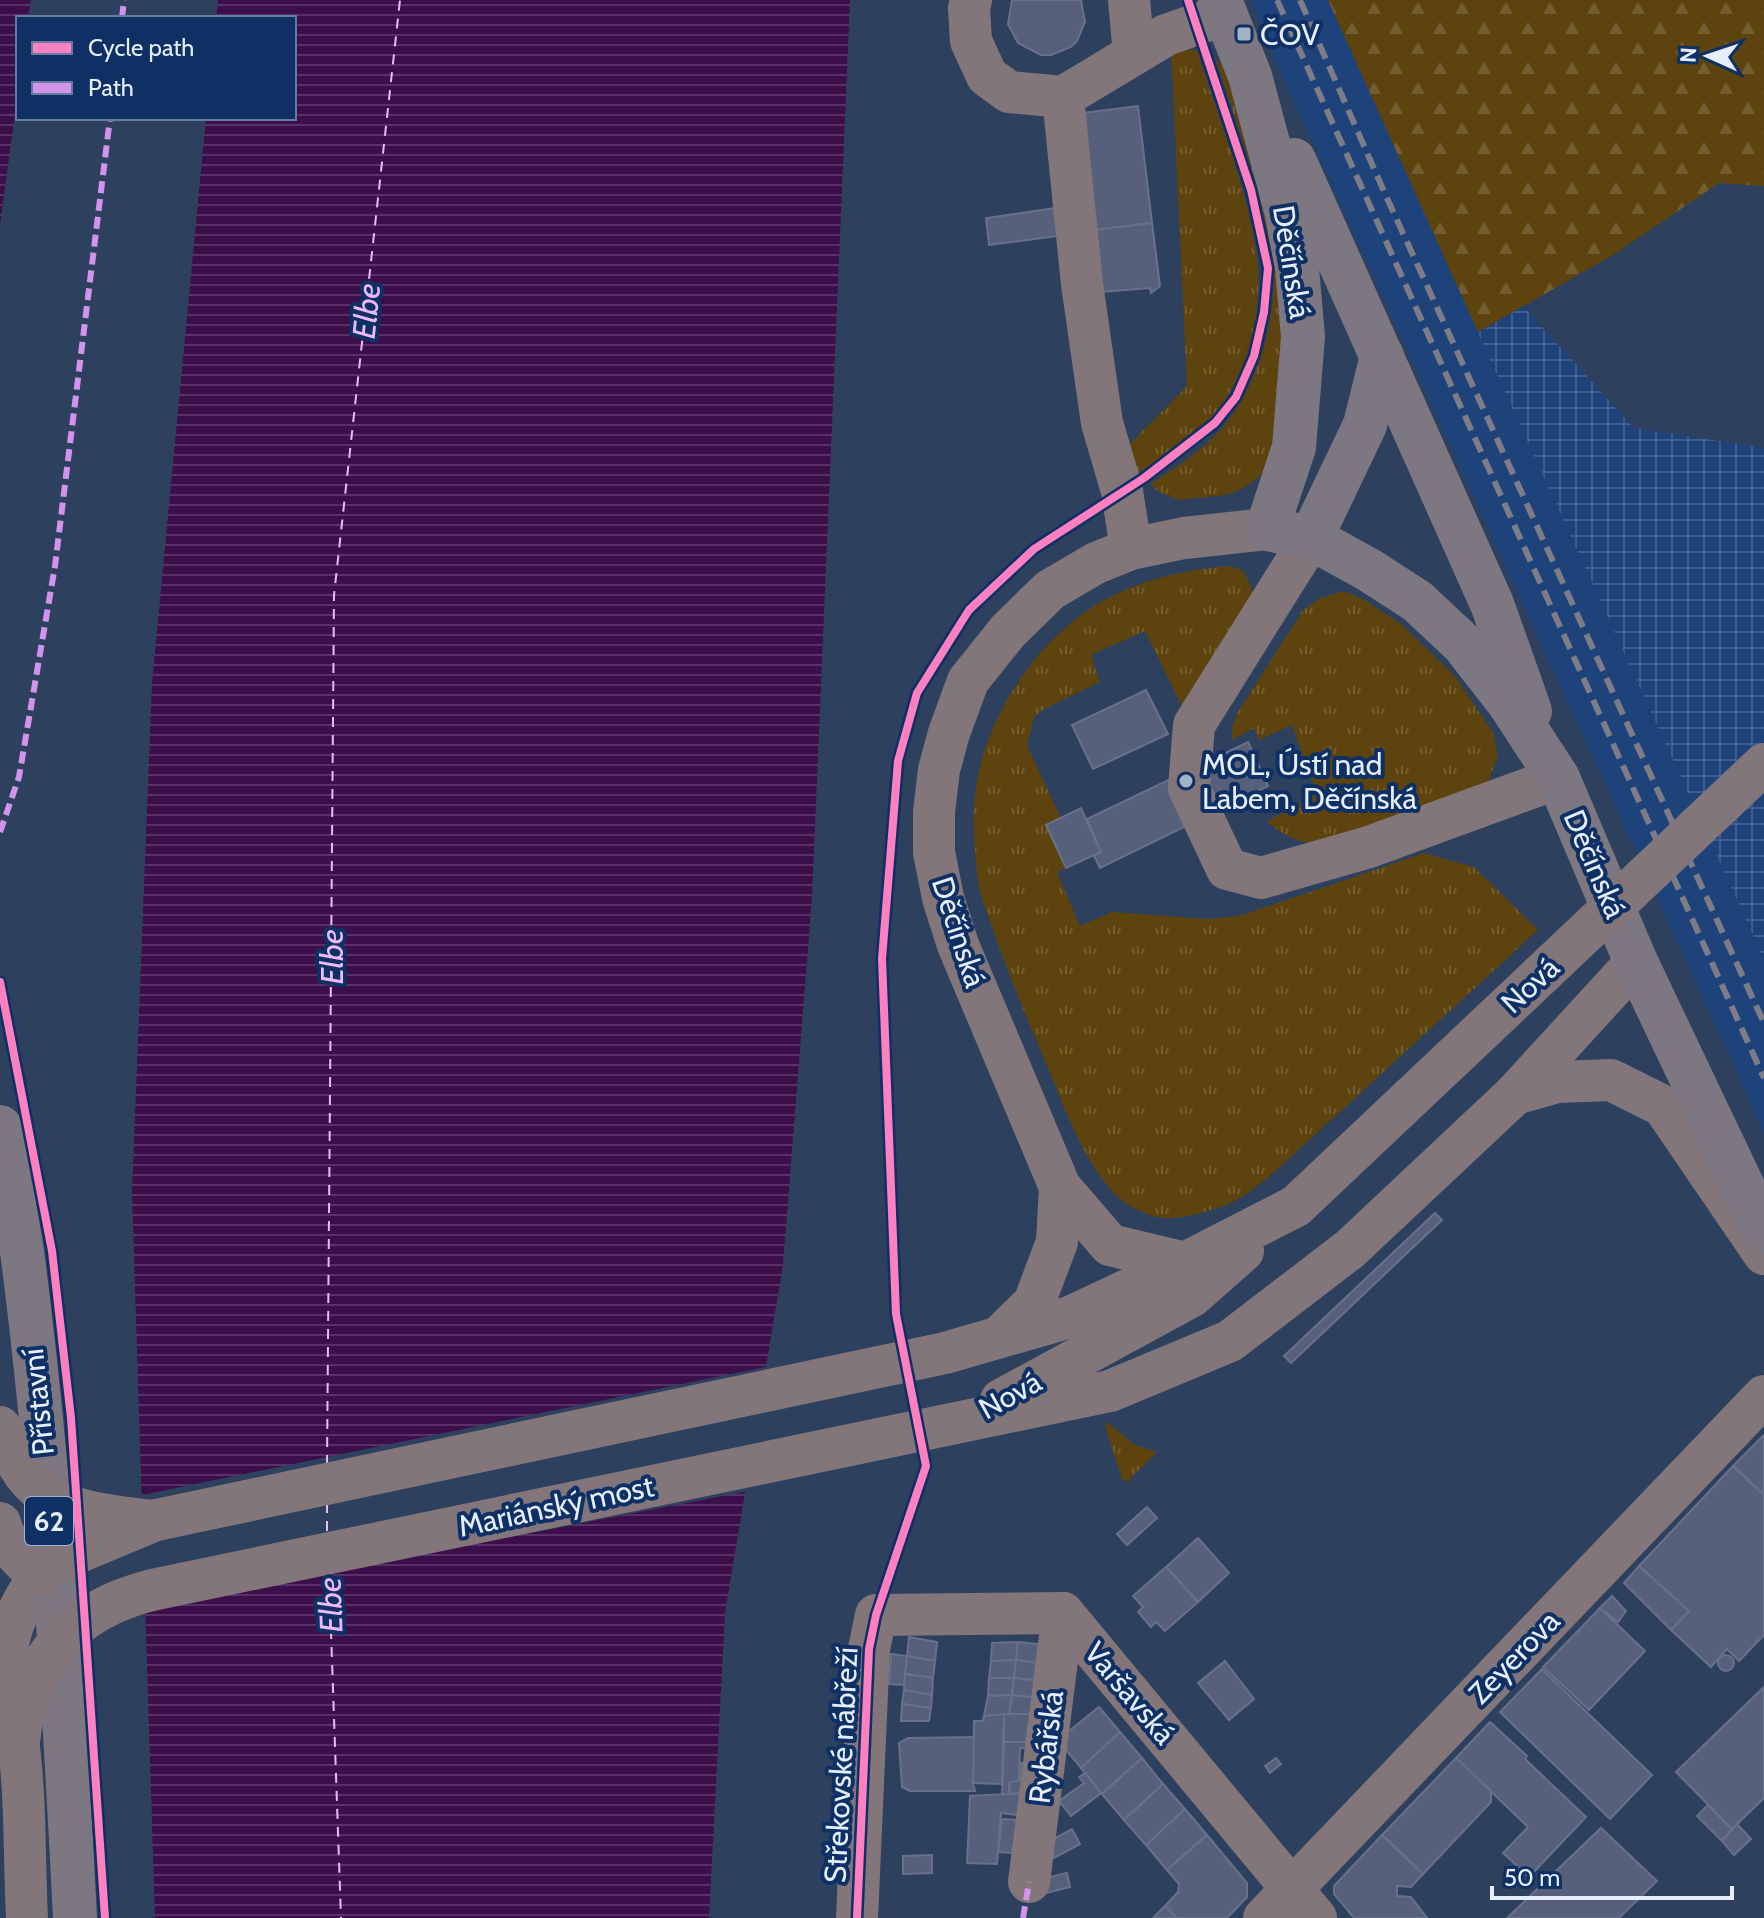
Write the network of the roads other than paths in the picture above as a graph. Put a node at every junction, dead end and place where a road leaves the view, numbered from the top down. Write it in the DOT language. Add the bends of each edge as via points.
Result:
graph roads {
  1 [pos="971,0"];
  2 [pos="1129,0"];
  3 [pos="1223,7"];
  4 [pos="1134,54"];
  5 [pos="1250,76"];
  6 [pos="1063,97"];
  7 [pos="1382,356"];
  8 [pos="1267,529"];
  9 [pos="1311,538"];
  10 [pos="1131,549"];
  11 [pos="1764,764"];
  12 [pos="1552,768"];
  13 [pos="1636,962"];
  14 [pos="1515,1094"];
  15 [pos="0,1127"];
  16 [pos="1060,1187"];
  17 [pos="1296,1206"];
  18 [pos="1764,1231"];
  19 [pos="1764,1254"];
  20 [pos="1185,1263"];
  21 [pos="999,1337"];
  22 [pos="1764,1396"];
  23 [pos="961,1422"];
  24 [pos="0,1427"];
  25 [pos="152,1521"];
  26 [pos="0,1523"];
  27 [pos="40,1576"];
  28 [pos="152,1590"];
  29 [pos="1063,1613"];
  30 [pos="876,1615"];
  31 [pos="19,1742"];
  32 [pos="1029,1882"];
  33 [pos="1290,1908"];
  34 [pos="27,1918"];
  35 [pos="75,1918"];
  36 [pos="857,1918"];
  1 -- 6 [label="street" via="971,41 987,76 1009,92"];
  2 -- 4 [label="street"];
  3 -- 4 [label="street"];
  3 -- 5 [label="main road, Děčínská"];
  4 -- 6 [label="street"];
  5 -- 7 [label="main road"];
  5 -- 8 [label="main road, Děčínská" via="1286,210 1303,337 1294,447"];
  6 -- 10 [label="street" via="1102,423 1122,491"];
  7 -- 9 [label="main road" via="1365,425"];
  7 -- 12 [label="main road" via="1492,604"];
  8 -- 9 [label="main road, Děčínská"];
  8 -- 10 [label="street, Děčínská"];
  9 -- 12 [label="main road, Děčínská" via="1417,601 1463,644"];
  9 -- 12 [label="street" via="1194,725 1189,788 1227,869 1261,878 1369,847"];
  10 -- 16 [label="street, Děčínská" via="1050,590 968,681 939,770 934,812 934,852 958,945"];
  11 -- 17 [label="street, Nová, bridge"];
  12 -- 13 [label="main road, Děčínská"];
  13 -- 14 [label="street"];
  13 -- 18 [label="main road, Děčínská"];
  14 -- 19 [label="street" via="1557,1082 1611,1080 1663,1106"];
  14 -- 23 [label="street" via="1350,1249 1230,1341 1110,1391"];
  15 -- 35 [label="main road, Přístavní / 62" via="23,1256 43,1441"];
  16 -- 20 [label="street, Děčínská" via="1110,1245"];
  16 -- 21 [label="street, Děčínská" via="1057,1242 1034,1303"];
  17 -- 20 [label="street, Nová"];
  17 -- 23 [label="street, Nová" via="1192,1296"];
  20 -- 21 [label="street, Nová" via="1070,1317"];
  21 -- 25 [label="street, Nová" via="945,1353"];
  22 -- 33 [label="street, Zeyerova"];
  23 -- 28 [label="street, Mariánský most"];
  24 -- 25 [label="street, bridge" via="17,1463 44,1494 104,1515"];
  25 -- 27 [label="street, bridge" via="58,1561"];
  26 -- 27 [label="street" via="12,1549"];
  27 -- 28 [label="street, Mariánský most, bridge" via="94,1588"];
  27 -- 31 [label="street, bridge" via="16,1616 7,1654"];
  28 -- 31 [label="street, Mariánský most, bridge" via="103,1606 61,1638 26,1696"];
  29 -- 30 [label="street, Varšavská"];
  29 -- 32 [label="street, Rybářská"];
  29 -- 33 [label="street, Varšavská"];
  30 -- 36 [label="street, Střekovské nábřeží" via="869,1649"];
  31 -- 34 [label="street"];
}
